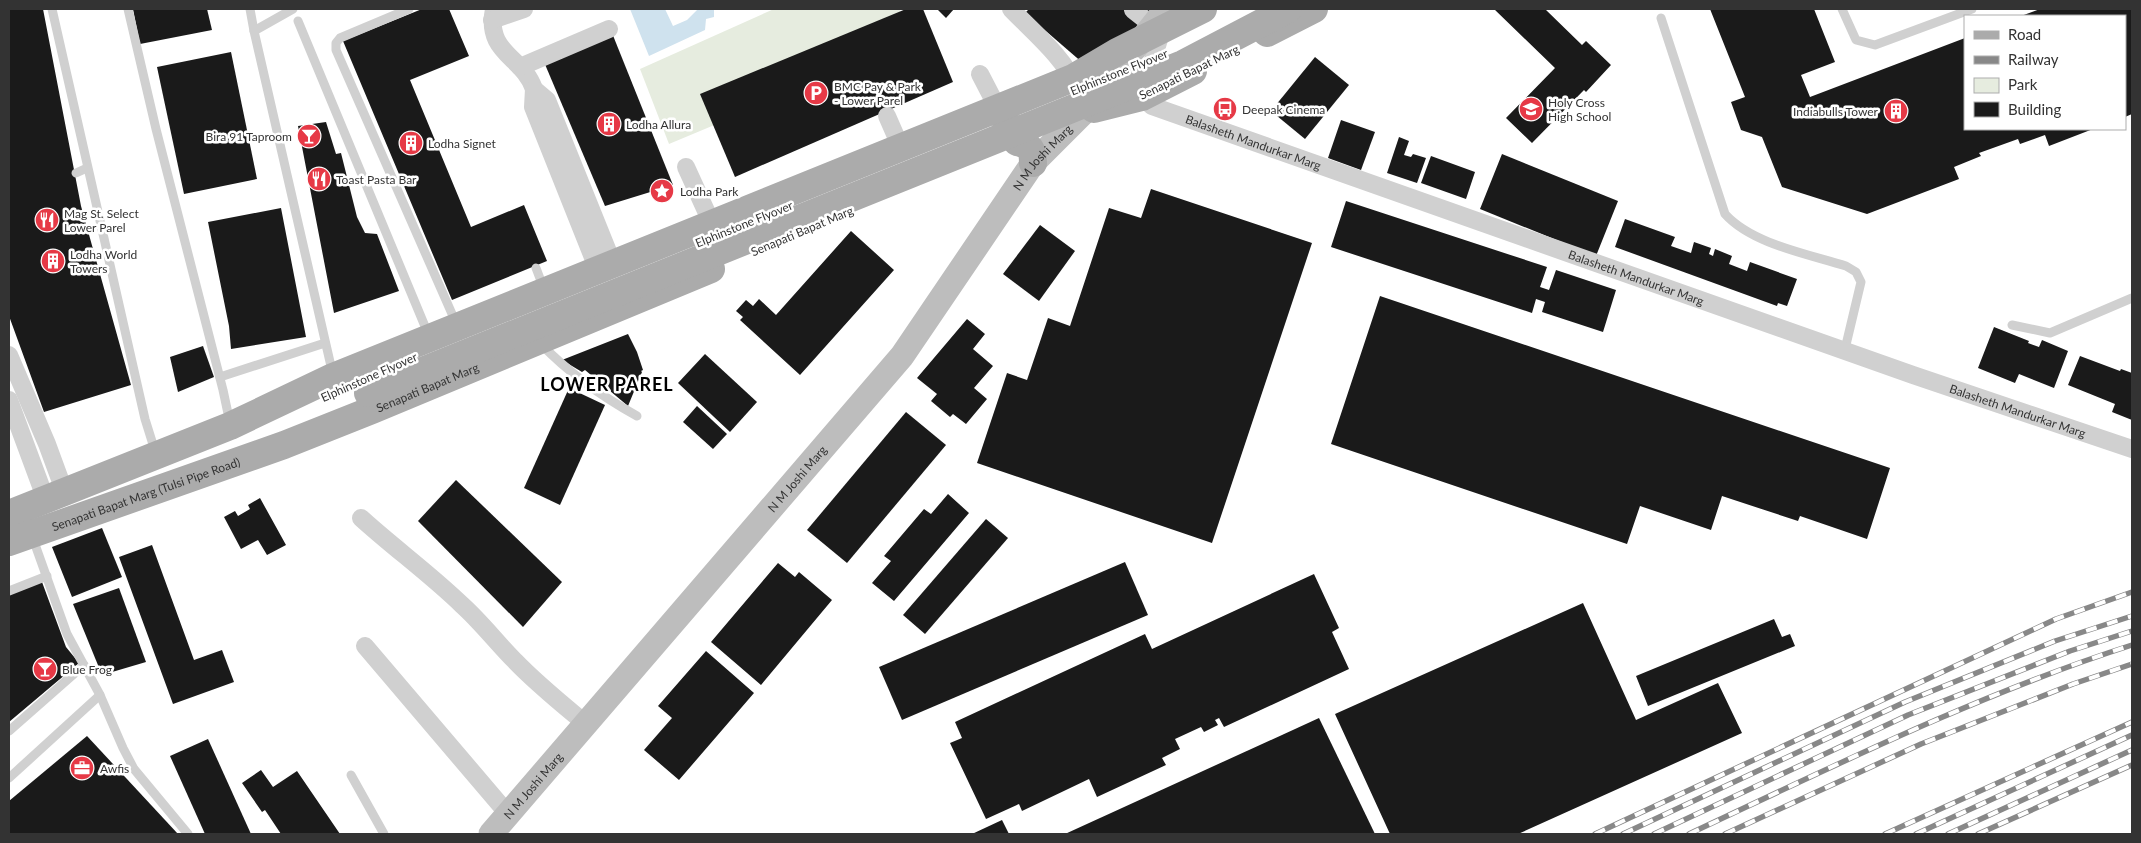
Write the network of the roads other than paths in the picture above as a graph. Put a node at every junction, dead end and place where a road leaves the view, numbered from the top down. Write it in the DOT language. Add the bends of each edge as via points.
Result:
graph roads {
  1 [pos="52,9"];
  2 [pos="128,9"];
  3 [pos="250,9"];
  4 [pos="293,9"];
  5 [pos="409,9"];
  6 [pos="524,9"];
  7 [pos="1011,9"];
  8 [pos="1203,9"];
  9 [pos="1253,9"];
  10 [pos="1288,9"];
  11 [pos="1314,9"];
  12 [pos="1842,9"];
  13 [pos="1972,9"];
  14 [pos="1133,10"];
  15 [pos="493,14"];
  16 [pos="1661,18"];
  17 [pos="298,21"];
  18 [pos="1154,26"];
  19 [pos="609,29"];
  20 [pos="254,31"];
  21 [pos="520,68"];
  22 [pos="980,74"];
  23 [pos="1073,78"];
  24 [pos="1142,98"];
  25 [pos="999,108"];
  26 [pos="1085,111"];
  27 [pos="881,119"];
  28 [pos="1017,142"];
  29 [pos="896,150"];
  30 [pos="1033,163"];
  31 [pos="686,167"];
  32 [pos="87,168"];
  33 [pos="76,173"];
  34 [pos="712,224"];
  35 [pos="606,267"];
  36 [pos="2132,298"];
  37 [pos="2012,325"];
  38 [pos="458,327"];
  39 [pos="430,338"];
  40 [pos="538,341"];
  41 [pos="325,342"];
  42 [pos="1845,349"];
  43 [pos="9,355"];
  44 [pos="220,377"];
  45 [pos="333,377"];
  46 [pos="9,400"];
  47 [pos="636,416"];
  48 [pos="230,426"];
  49 [pos="292,427"];
  50 [pos="47,444"];
  51 [pos="2132,448"];
  52 [pos="29,450"];
  53 [pos="156,454"];
  54 [pos="56,497"];
  55 [pos="9,514"];
  56 [pos="360,518"];
  57 [pos="20,538"];
  58 [pos="47,576"];
  59 [pos="9,591"];
  60 [pos="365,646"];
  61 [pos="84,666"];
  62 [pos="100,695"];
  63 [pos="586,724"];
  64 [pos="9,730"];
  65 [pos="351,776"];
  66 [pos="9,778"];
  67 [pos="508,814"];
  68 [pos="188,834"];
  69 [pos="384,834"];
  70 [pos="491,834"];
  1 -- 32 [label="lane"];
  2 -- 44 [label="lane"];
  3 -- 20 [label="lane"];
  4 -- 20 [label="lane"];
  5 -- 38 [label="lane" via="340,38 336,50"];
  6 -- 15 [label="street"];
  7 -- 23 [label="street"];
  8 -- 18 [label="main road"];
  9 -- 49 [label="main road, Elphinstone Flyover" via="1178,48 370,375"];
  10 -- 49 [label="main road, Elphinstone Flyover, bridge" via="1183,64 368,393"];
  11 -- 24 [label="main road, Senapati Bapat Marg"];
  12 -- 13 [label="lane" via="1856,40 1875,45"];
  14 -- 18 [label="street"];
  15 -- 21 [label="street" via="497,40"];
  16 -- 42 [label="lane" via="1725,214 1754,236 1846,266 1858,275 1861,282"];
  17 -- 39 [label="lane"];
  18 -- 23 [label="main road"];
  18 -- 24 [label="street"];
  18 -- 26 [label="main road, N M Joshi Marg"];
  19 -- 21 [label="street"];
  20 -- 41 [label="lane"];
  21 -- 35 [label="street" via="530,76 534,89 533,108"];
  22 -- 25 [label="street"];
  23 -- 25 [label="main road"];
  23 -- 26 [label="street"];
  24 -- 26 [label="main road, Senapati Bapat Marg"];
  24 -- 42 [label="street, Balasheth Mandurkar Marg" via="1152,106"];
  25 -- 28 [label="main road"];
  25 -- 29 [label="main road"];
  26 -- 28 [label="main road, Senapati Bapat Marg"];
  26 -- 30 [label="main road, N M Joshi Marg"];
  27 -- 29 [label="street"];
  28 -- 30 [label="main road" via="1031,147"];
  28 -- 40 [label="main road, Senapati Bapat Marg"];
  29 -- 34 [label="main road"];
  30 -- 63 [label="main road, N M Joshi Marg" via="902,356"];
  31 -- 34 [label="street"];
  32 -- 33 [label="lane"];
  32 -- 53 [label="lane"];
  34 -- 35 [label="main road"];
  35 -- 38 [label="main road" via="540,280"];
  36 -- 37 [label="lane" via="2050,333"];
  38 -- 39 [label="main road"];
  39 -- 45 [label="main road"];
  40 -- 47 [label="lane" via="568,370"];
  40 -- 49 [label="main road, Senapati Bapat Marg"];
  41 -- 44 [label="lane"];
  41 -- 45 [label="lane"];
  42 -- 51 [label="street, Balasheth Mandurkar Marg"];
  43 -- 50 [label="street"];
  44 -- 48 [label="lane"];
  45 -- 48 [label="main road, Senapati Bapat Marg (Tulsi Pipe Road)"];
  46 -- 52 [label="street"];
  48 -- 49 [label="main road, Elphinstone Flyover"];
  48 -- 53 [label="main road, Senapati Bapat Marg (Tulsi Pipe Road)"];
  49 -- 57 [label="main road, Senapati Bapat Marg (Tulsi Pipe Road)"];
  50 -- 52 [label="street"];
  50 -- 54 [label="street"];
  52 -- 54 [label="street"];
  53 -- 54 [label="main road, Senapati Bapat Marg (Tulsi Pipe Road)"];
  54 -- 55 [label="main road, Senapati Bapat Marg (Tulsi Pipe Road)"];
  56 -- 63 [label="street" via="438,582 515,661"];
  57 -- 58 [label="lane"];
  58 -- 59 [label="lane"];
  58 -- 61 [label="lane" via="67,634"];
  60 -- 67 [label="street"];
  61 -- 62 [label="lane"];
  61 -- 64 [label="lane"];
  62 -- 66 [label="lane"];
  62 -- 68 [label="lane" via="134,769"];
  63 -- 67 [label="main road, N M Joshi Marg"];
  65 -- 69 [label="lane"];
  67 -- 70 [label="main road, N M Joshi Marg"];
}
